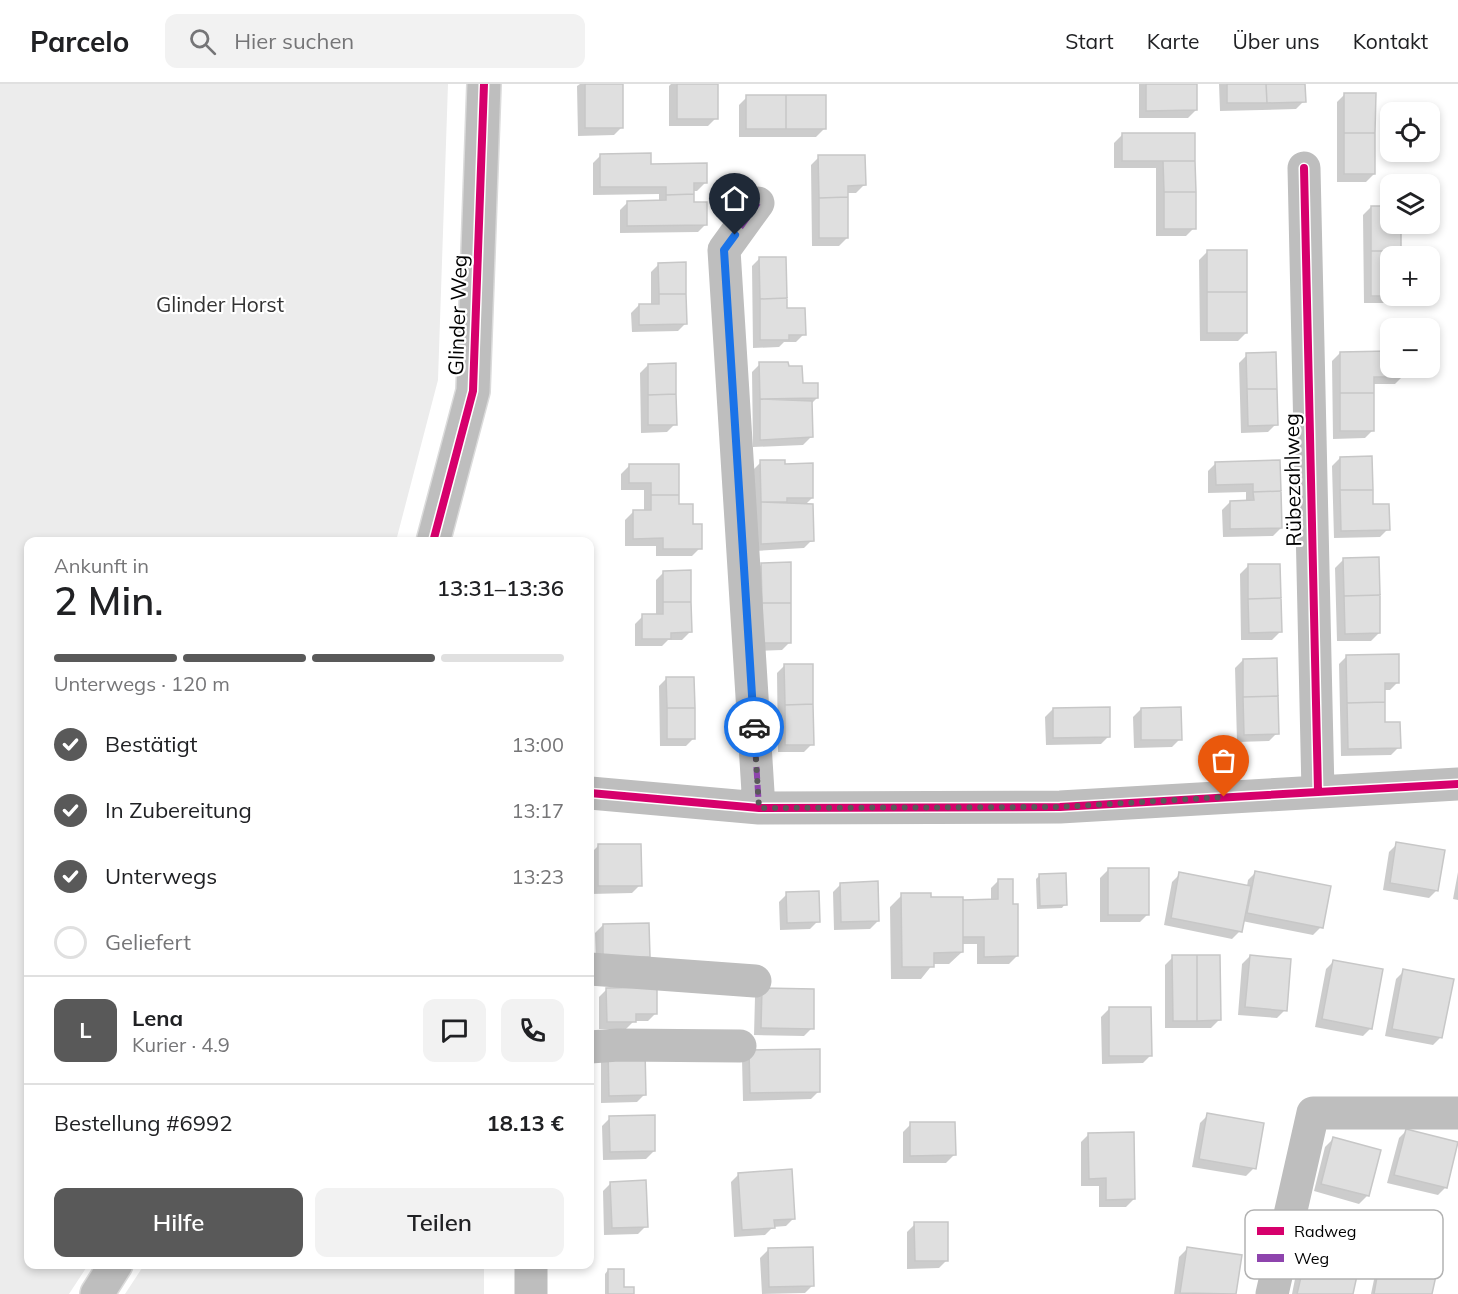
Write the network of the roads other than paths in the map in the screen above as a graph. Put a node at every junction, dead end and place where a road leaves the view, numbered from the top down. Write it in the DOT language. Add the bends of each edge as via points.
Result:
graph roads {
  1 [pos="484,84"];
  2 [pos="1304,168"];
  3 [pos="758,203"];
  4 [pos="434,537"];
  5 [pos="1458,784"];
  6 [pos="1318,792"];
  7 [pos="594,793"];
  8 [pos="759,808"];
  9 [pos="594,969"];
  10 [pos="755,981"];
  11 [pos="740,1046"];
  12 [pos="594,1047"];
  13 [pos="1458,1113"];
  14 [pos="1291,1210"];
  15 [pos="113,1269"];
  16 [pos="531,1269"];
  17 [pos="1275,1279"];
  18 [pos="97,1294"];
  19 [pos="531,1294"];
  20 [pos="1272,1294"];
  1 -- 4 [label="street, Glinder Weg" via="473,391"];
  2 -- 6 [label="street, Rübezahlweg"];
  3 -- 8 [label="street" via="724,250"];
  5 -- 6 [label="street"];
  6 -- 8 [label="street" via="1060,807"];
  7 -- 8 [label="street"];
  9 -- 10 [label="street"];
  11 -- 12 [label="street"];
  13 -- 14 [label="street" via="1313,1113"];
  15 -- 18 [label="street"];
  16 -- 19 [label="street"];
  17 -- 20 [label="street"];
}
